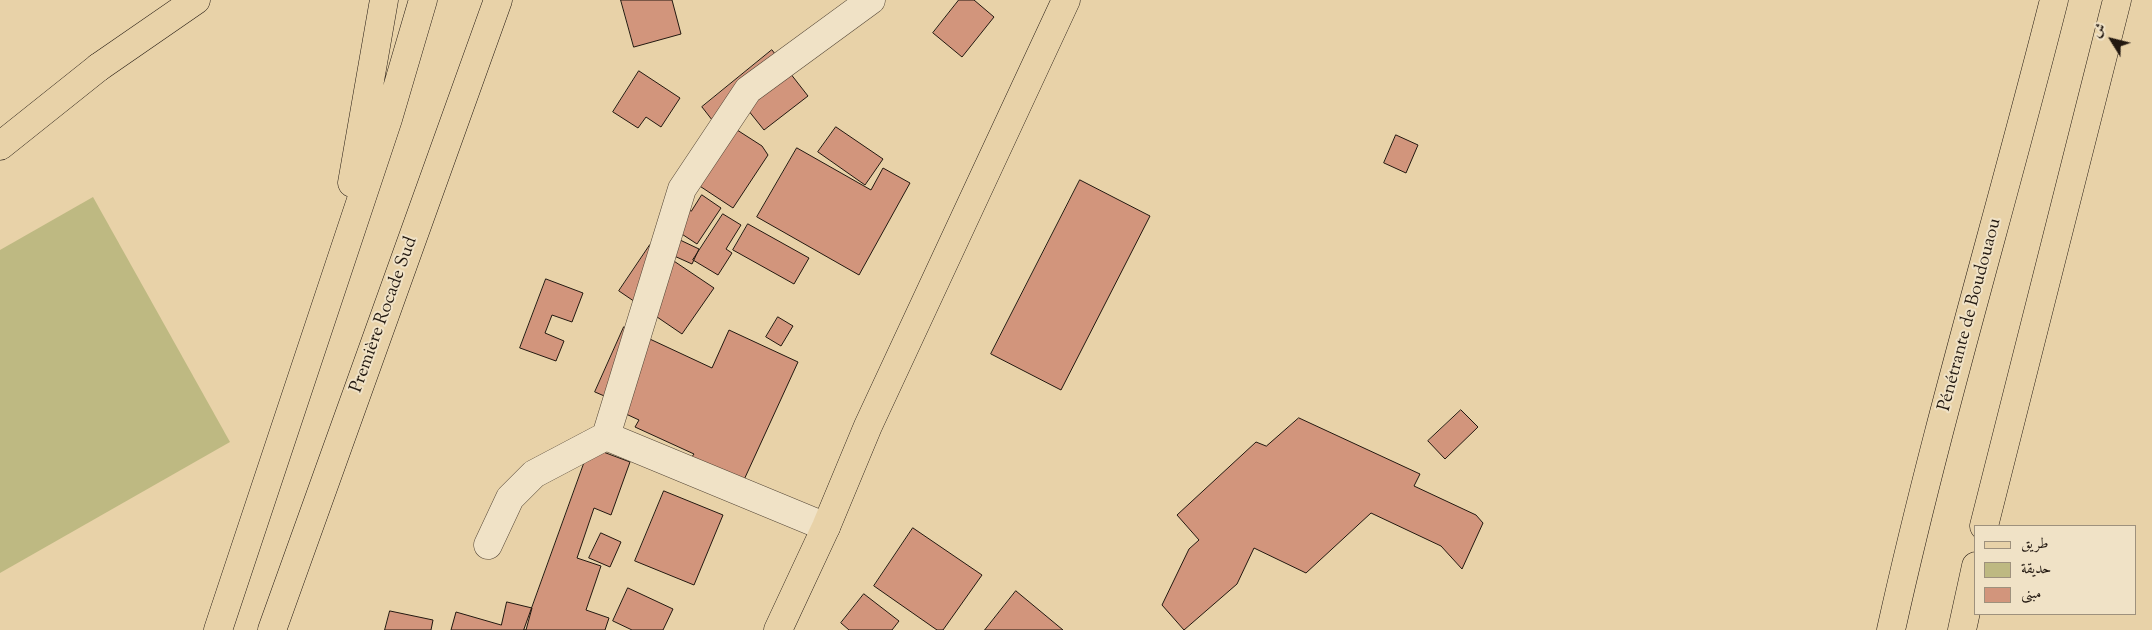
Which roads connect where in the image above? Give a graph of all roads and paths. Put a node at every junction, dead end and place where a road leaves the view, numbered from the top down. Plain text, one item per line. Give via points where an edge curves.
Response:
1 (164, 0) edge
2 (196, 0) edge
3 (384, 0) edge
4 (422, 0) edge
5 (498, 0) edge
6 (871, 0) edge
7 (1066, 0) edge
8 (2054, 0) edge
9 (2117, 0) edge
10 (99, 67) junction
11 (0, 146) edge
12 (337, 270) junction
13 (606, 436) junction
14 (1984, 525) edge
15 (826, 527) junction
16 (488, 545) dead end
17 (1974, 575) edge
18 (218, 630) edge
19 (272, 630) edge
20 (778, 630) edge
21 (1891, 630) edge
22 (1962, 630) edge

1 - 10 main road
2 - 10 main road
3 - 12 main road
4 - 12 main road via 388,119
5 - 19 main road, Première Rocade Sud
6 - 13 street via 748,90 682,189
7 - 15 main road via 872,417
8 - 21 main road, Pénétrante de Boudouaou via 1916,515
9 - 14 main road
10 - 11 main road
12 - 18 main road
13 - 15 street
13 - 16 street via 534,474 510,498
15 - 20 main road
17 - 22 main road

